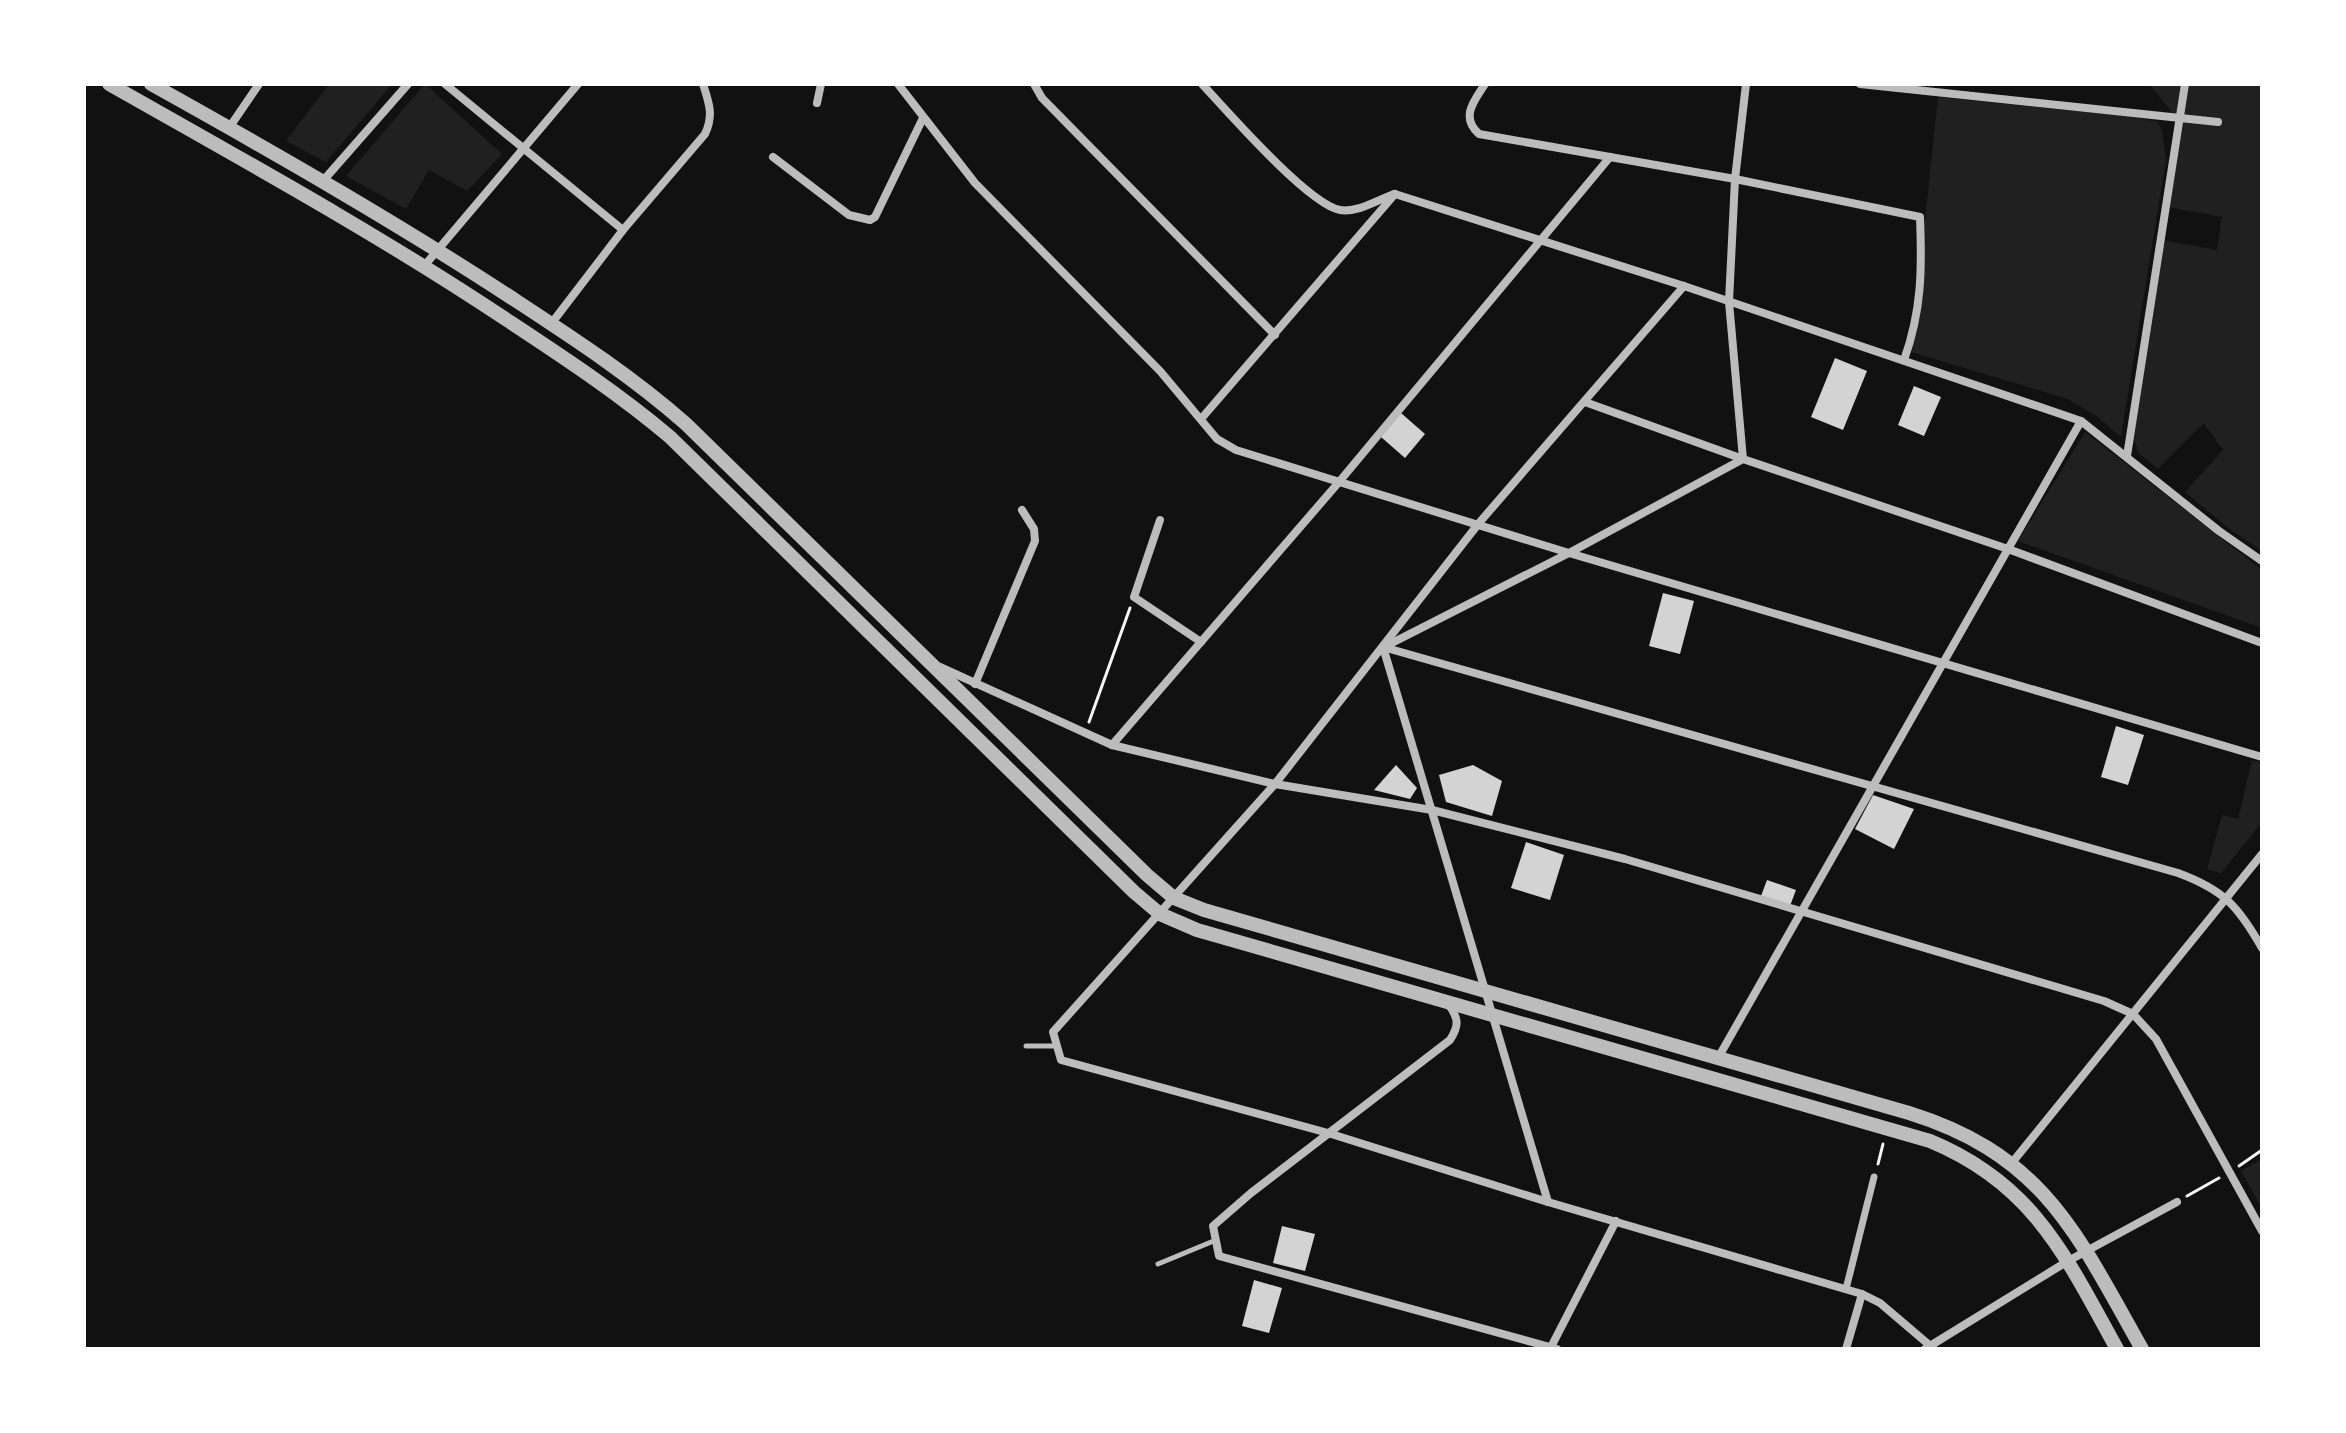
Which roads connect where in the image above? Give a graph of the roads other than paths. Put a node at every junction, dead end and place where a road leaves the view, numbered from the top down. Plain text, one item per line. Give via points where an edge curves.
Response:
1 (109, 84) edge
2 (151, 84) edge
3 (259, 84) edge
4 (408, 84) edge
5 (445, 84) edge
6 (578, 84) edge
7 (703, 84) edge
8 (821, 84) edge
9 (898, 84) edge
10 (1034, 84) edge
11 (1202, 84) edge
12 (1485, 84) edge
13 (1746, 84) edge
14 (1860, 84) edge
15 (2185, 84) edge
16 (817, 103) dead end
17 (2178, 116) junction
18 (923, 118) junction
19 (2218, 122) dead end
20 (229, 128) junction
21 (524, 150) junction
22 (773, 157) dead end
23 (1610, 157) junction
24 (1735, 179) junction
25 (322, 182) junction
26 (1395, 194) junction
27 (623, 230) junction
28 (1541, 242) junction
29 (439, 250) junction
30 (425, 265) junction
31 (1684, 286) junction
32 (1729, 302) junction
33 (551, 324) junction
34 (1275, 335) junction
35 (1904, 360) junction
36 (1585, 402) junction
37 (1201, 419) junction
38 (2081, 421) junction
39 (2127, 456) junction
40 (1743, 459) junction
41 (1339, 482) junction
42 (1022, 510) dead end
43 (1160, 520) dead end
44 (1479, 523) junction
45 (2008, 549) junction
46 (1569, 553) junction
47 (2262, 561) edge
48 (1201, 642) junction
49 (2262, 643) edge
50 (1383, 647) junction
51 (930, 662) junction
52 (1943, 663) junction
53 (975, 684) junction
54 (1112, 745) junction
55 (2262, 757) edge
56 (1275, 784) junction
57 (1873, 786) junction
58 (1432, 810) junction
59 (2262, 854) edge
60 (2227, 897) junction
61 (1174, 898) junction
62 (1800, 913) junction
63 (1160, 914) junction
64 (2262, 948) edge
65 (1486, 990) junction
66 (1448, 1002) junction
67 (1493, 1014) junction
68 (2133, 1014) junction
69 (1026, 1046) dead end
70 (1057, 1046) junction
71 (1718, 1058) junction
72 (1328, 1133) junction
73 (2011, 1164) junction
74 (1874, 1177) road end
75 (1548, 1202) junction
76 (2177, 1202) dead end
77 (1616, 1221) junction
78 (2262, 1231) edge
79 (1216, 1240) junction
80 (2087, 1252) junction
81 (2068, 1261) junction
82 (1158, 1264) dead end
83 (1846, 1289) junction
84 (1862, 1294) junction
85 (1553, 1348) edge
86 (1930, 1348) edge
87 (1846, 1349) edge
88 (2117, 1349) edge
89 (2142, 1349) edge

1 - 30 street
2 - 20 street
3 - 20 street
4 - 25 street
5 - 21 street
6 - 21 street
7 - 27 street via 711,112 705,134
8 - 16 street
9 - 18 street
10 - 34 street
11 - 26 street via 1259,147 1325,204 1351,210
12 - 23 street via 1470,108 1469,122 1480,134
13 - 24 street
14 - 17 street
15 - 17 street
17 - 19 street
17 - 39 street
18 - 22 street via 870,220 849,215
18 - 37 street via 975,183
20 - 25 street
21 - 27 street
21 - 29 street
23 - 24 street
23 - 28 street
24 - 32 street
24 - 35 street via 1920,217 1921,289
25 - 29 street
26 - 28 street
26 - 34 street
27 - 33 street
28 - 31 street
28 - 41 street
29 - 30 street
29 - 33 street
30 - 63 street via 605,385 670,437
31 - 32 street
31 - 36 street
32 - 35 street
32 - 40 street
33 - 51 street via 686,424
34 - 37 street
35 - 38 street
36 - 40 street
36 - 44 street
37 - 41 street via 1217,439 1236,450
38 - 39 street
38 - 45 street
39 - 47 street
40 - 45 street
40 - 46 street
41 - 44 street
41 - 48 street
42 - 53 street via 1035,541
43 - 48 street via 1134,597
44 - 46 street
44 - 50 street
45 - 49 street
45 - 52 street
46 - 50 street
46 - 52 street
48 - 54 street
50 - 56 street
50 - 57 street
50 - 58 street
51 - 53 street
51 - 61 street
52 - 55 street
52 - 57 street
53 - 54 street
54 - 56 street
56 - 58 street
56 - 61 street
57 - 60 street via 2178,873
57 - 62 street
58 - 62 street via 1625,859
58 - 65 street
59 - 60 street
60 - 64 street
60 - 68 street
61 - 63 street
61 - 65 street
62 - 68 street via 2072,990
62 - 71 street
63 - 66 street via 1197,930
63 - 70 street via 1053,1032
65 - 67 street
65 - 71 street
66 - 67 street
66 - 72 street via 1458,1027 1450,1040
67 - 75 street
67 - 81 street via 1955,1152 2026,1204
68 - 73 street
68 - 78 street via 2156,1039
69 - 70 lane
70 - 72 street via 1061,1060
71 - 73 street via 1935,1121 1986,1145
72 - 75 street
72 - 79 street via 1213,1226
73 - 80 street via 2041,1189
74 - 83 street
75 - 77 street
76 - 80 street
77 - 83 street
77 - 85 street
79 - 82 lane
79 - 85 street via 1219,1256
80 - 81 street
80 - 89 street
81 - 86 street
81 - 88 street
83 - 84 street
84 - 86 street via 1880,1303
84 - 87 street

